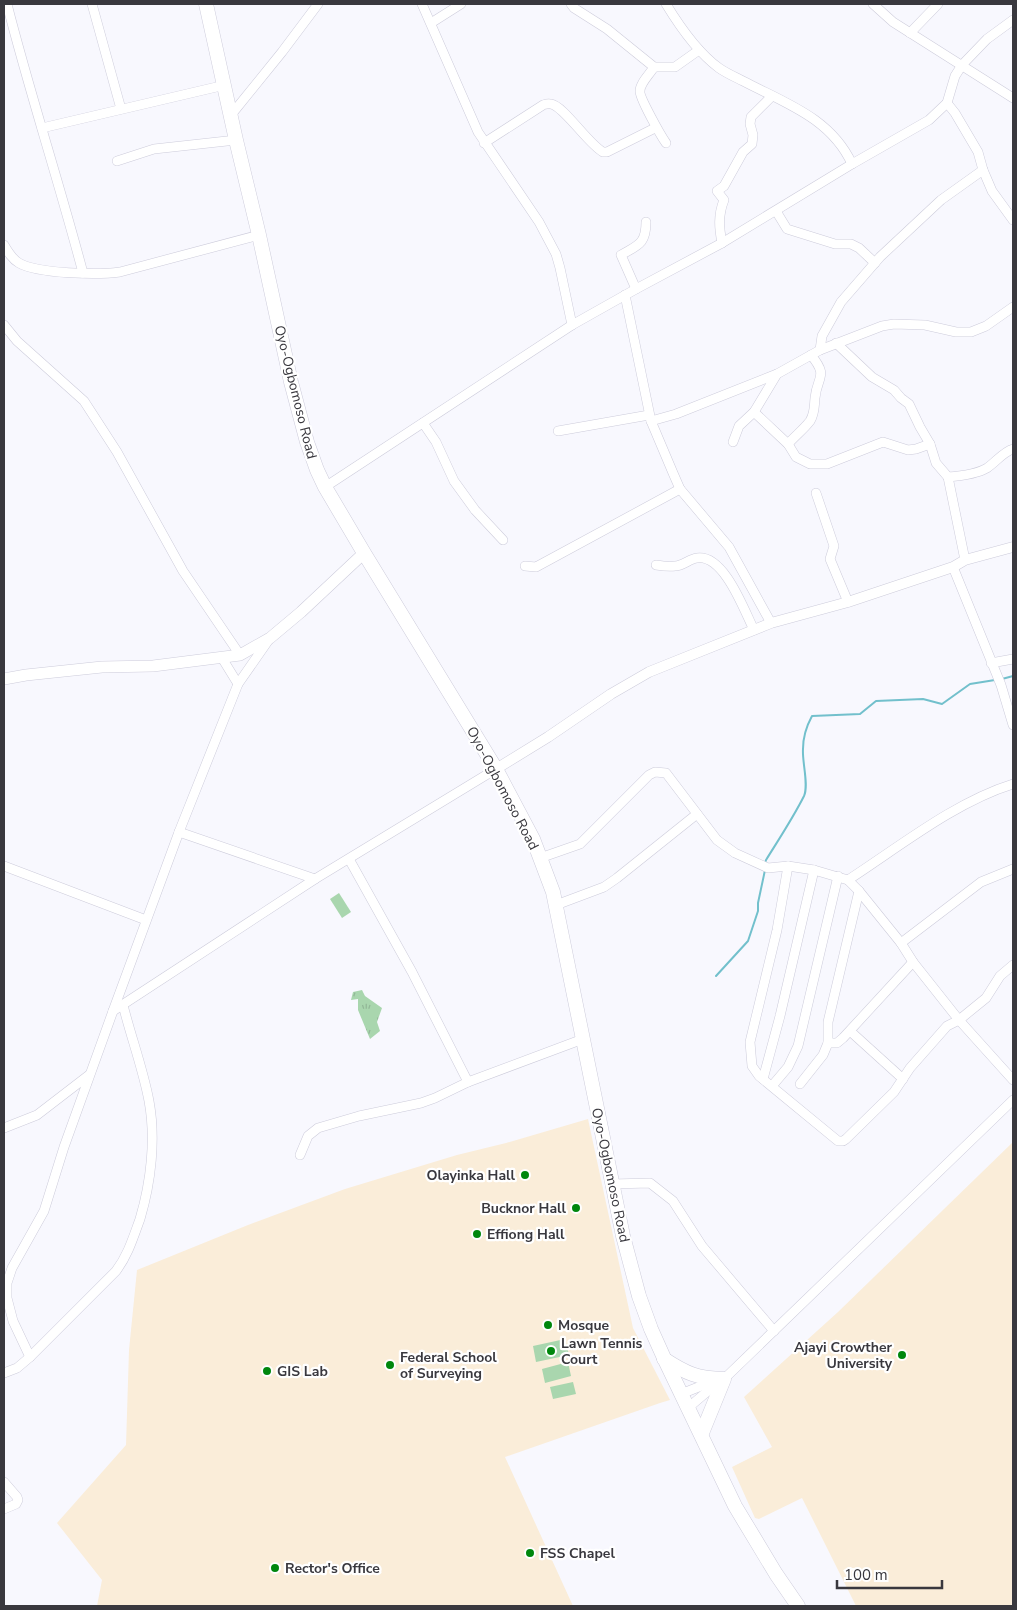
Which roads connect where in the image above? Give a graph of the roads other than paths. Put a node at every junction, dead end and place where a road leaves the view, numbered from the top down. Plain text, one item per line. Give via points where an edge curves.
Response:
1 (7, 4) edge
2 (92, 4) edge
3 (206, 4) edge
4 (318, 4) edge
5 (422, 4) edge
6 (461, 4) edge
7 (571, 4) edge
8 (666, 4) edge
9 (873, 4) edge
10 (938, 4) edge
11 (1013, 20) edge
12 (431, 23) junction
13 (910, 33) junction
14 (699, 50) junction
15 (962, 65) junction
16 (654, 67) junction
17 (225, 86) junction
18 (772, 96) junction
19 (1013, 98) edge
20 (947, 103) junction
21 (121, 109) junction
22 (231, 115) junction
23 (42, 128) junction
24 (655, 128) junction
25 (236, 140) junction
26 (484, 143) junction
27 (666, 143) dead end
28 (118, 161) dead end
29 (852, 164) junction
30 (982, 170) junction
31 (776, 211) junction
32 (1013, 220) edge
33 (646, 222) dead end
34 (259, 235) junction
35 (722, 244) junction
36 (4, 245) edge
37 (875, 263) junction
38 (83, 272) junction
39 (636, 289) junction
40 (625, 295) junction
41 (1013, 307) edge
42 (4, 325) edge
43 (572, 325) junction
44 (836, 343) junction
45 (816, 353) junction
46 (777, 374) junction
47 (754, 412) junction
48 (650, 418) junction
49 (423, 424) junction
50 (558, 431) dead end
51 (733, 442) dead end
52 (788, 444) junction
53 (930, 444) junction
54 (1011, 450) edge
55 (1013, 459) edge
56 (948, 477) junction
57 (325, 487) junction
58 (680, 489) junction
59 (816, 493) dead end
60 (503, 540) dead end
61 (1013, 547) edge
62 (364, 553) junction
63 (965, 560) junction
64 (656, 565) dead end
65 (525, 566) dead end
66 (953, 567) junction
67 (848, 602) junction
68 (771, 623) junction
69 (754, 630) junction
70 (270, 638) junction
71 (240, 655) junction
72 (222, 658) junction
73 (1013, 659) edge
74 (992, 663) junction
75 (4, 679) edge
76 (238, 684) junction
77 (1013, 725) edge
78 (496, 769) junction
79 (1013, 784) edge
80 (697, 814) junction
81 (179, 832) junction
82 (540, 858) junction
83 (349, 859) junction
84 (4, 866) edge
85 (788, 866) junction
86 (814, 870) junction
87 (1013, 870) edge
88 (838, 876) junction
89 (315, 879) junction
90 (848, 880) junction
91 (860, 891) junction
92 (556, 905) junction
93 (146, 920) junction
94 (901, 943) junction
95 (912, 962) junction
96 (1013, 965) edge
97 (123, 1005) junction
98 (113, 1011) junction
99 (959, 1020) junction
100 (850, 1031) junction
101 (583, 1039) junction
102 (828, 1043) junction
103 (89, 1075) junction
104 (903, 1078) junction
105 (763, 1079) junction
106 (1013, 1080) edge
107 (468, 1082) junction
108 (800, 1084) dead end
109 (772, 1086) junction
110 (1013, 1100) edge
111 (4, 1128) edge
112 (300, 1155) dead end
113 (612, 1184) junction
114 (774, 1330) junction
115 (30, 1358) junction
116 (664, 1358) junction
117 (4, 1373) edge
118 (719, 1382) junction
119 (681, 1394) junction
120 (689, 1407) junction
121 (702, 1433) junction
122 (4, 1482) edge
123 (4, 1509) edge
124 (798, 1606) edge

1 - 23 street
2 - 21 street
3 - 17 highway, Oyo-Ogbomoso Road
4 - 22 street
5 - 12 street
6 - 12 street
7 - 16 street
8 - 14 street
9 - 13 street
10 - 13 street
11 - 15 street via 987,39
12 - 26 street
13 - 15 street
14 - 16 street via 675,67
14 - 18 street via 720,68
15 - 19 street
15 - 20 street
16 - 24 street via 640,91
17 - 21 street
17 - 22 highway, Oyo-Ogbomoso Road
18 - 29 street via 827,128 845,148
18 - 35 street via 751,117 752,144 743,152 724,186 717,191 724,200 719,228
20 - 29 street via 929,120
20 - 30 street via 978,152
21 - 23 street
22 - 25 highway, Oyo-Ogbomoso Road
23 - 38 street
24 - 26 street via 603,152 551,104 543,105
24 - 27 street
25 - 28 street via 154,149
25 - 34 highway, Oyo-Ogbomoso Road
26 - 43 street via 556,254
29 - 31 street
30 - 32 street via 992,191
30 - 37 street via 941,200
31 - 35 street
31 - 37 street via 787,229 834,244 851,244
33 - 39 street via 646,234 640,244 621,255
34 - 38 street via 120,272
34 - 57 highway, Oyo-Ogbomoso Road via 291,382 307,442
35 - 39 street
36 - 38 street via 13,258 25,266
37 - 45 street via 841,302
39 - 40 street
40 - 43 street
40 - 48 street
41 - 44 street via 986,326 971,332 894,324
42 - 71 street via 17,341 84,401 117,452 183,571
43 - 49 street
44 - 45 street
44 - 53 street via 872,377 909,404
45 - 46 street
45 - 52 street via 821,379 814,399 815,408 809,422
46 - 47 street
46 - 48 street via 671,416
47 - 51 street via 738,426
47 - 52 street
48 - 50 street
48 - 58 street
49 - 57 street
49 - 60 street via 436,442 454,481
52 - 53 street via 796,457 821,465 883,442 908,450
53 - 56 street via 936,463
54 - 55 street
54 - 56 street via 985,469
56 - 63 street
57 - 62 highway, Oyo-Ogbomoso Road
58 - 65 street via 536,567
58 - 68 street via 729,547
59 - 67 street via 834,546 830,559
61 - 63 street
62 - 70 main road
62 - 78 highway, Oyo-Ogbomoso Road
63 - 66 street
64 - 69 street via 676,566 696,558 714,562 737,593
66 - 67 street
66 - 74 street
67 - 68 street
68 - 69 street
69 - 78 street via 650,672
70 - 71 main road
70 - 76 street
71 - 72 main road
72 - 75 main road via 153,666 102,667
72 - 76 street
73 - 74 street
74 - 77 street
76 - 81 street
78 - 82 highway, Oyo-Ogbomoso Road
78 - 83 street
79 - 90 street via 977,798
80 - 82 street via 666,774 655,772 580,844
80 - 85 street via 717,840 735,853 764,866
80 - 92 street via 604,887
81 - 89 street
81 - 93 street
82 - 92 highway, Oyo-Ogbomoso Road
83 - 89 street
83 - 107 street
84 - 93 street
85 - 86 street
85 - 105 street via 777,930 750,1042 752,1066
86 - 88 street
86 - 105 street
87 - 94 street via 981,882
88 - 90 street
88 - 109 street via 798,1046 788,1067
89 - 97 street
90 - 91 street
91 - 94 street
91 - 102 street via 828,1022
92 - 101 highway, Oyo-Ogbomoso Road
93 - 98 street
94 - 95 street
95 - 99 street
95 - 100 street
96 - 99 street via 1000,976 986,998
97 - 98 street
97 - 115 street via 151,1117 149,1180 143,1208 124,1260
98 - 103 street
99 - 104 street via 947,1026
99 - 106 street
100 - 102 street via 837,1043
100 - 104 street
101 - 107 street
101 - 113 highway, Oyo-Ogbomoso Road
102 - 108 street via 824,1055
103 - 111 street via 37,1115
103 - 115 street via 44,1212 12,1268 8,1282 7,1298 13,1321
104 - 109 street via 894,1092 846,1139 840,1141
105 - 109 street
107 - 112 street via 421,1103 318,1128 308,1136
110 - 114 street
113 - 114 street via 650,1183 672,1201 702,1246
113 - 116 highway, Oyo-Ogbomoso Road via 639,1296
114 - 118 street
115 - 117 street
116 - 118 highway via 684,1372
116 - 119 highway, Oyo-Ogbomoso Road
118 - 119 street
118 - 120 street
118 - 121 highway
119 - 120 highway, Oyo-Ogbomoso Road
120 - 121 highway, Oyo-Ogbomoso Road
121 - 124 highway, Oyo-Ogbomoso Road via 735,1506
122 - 123 street via 18,1498 16,1504

